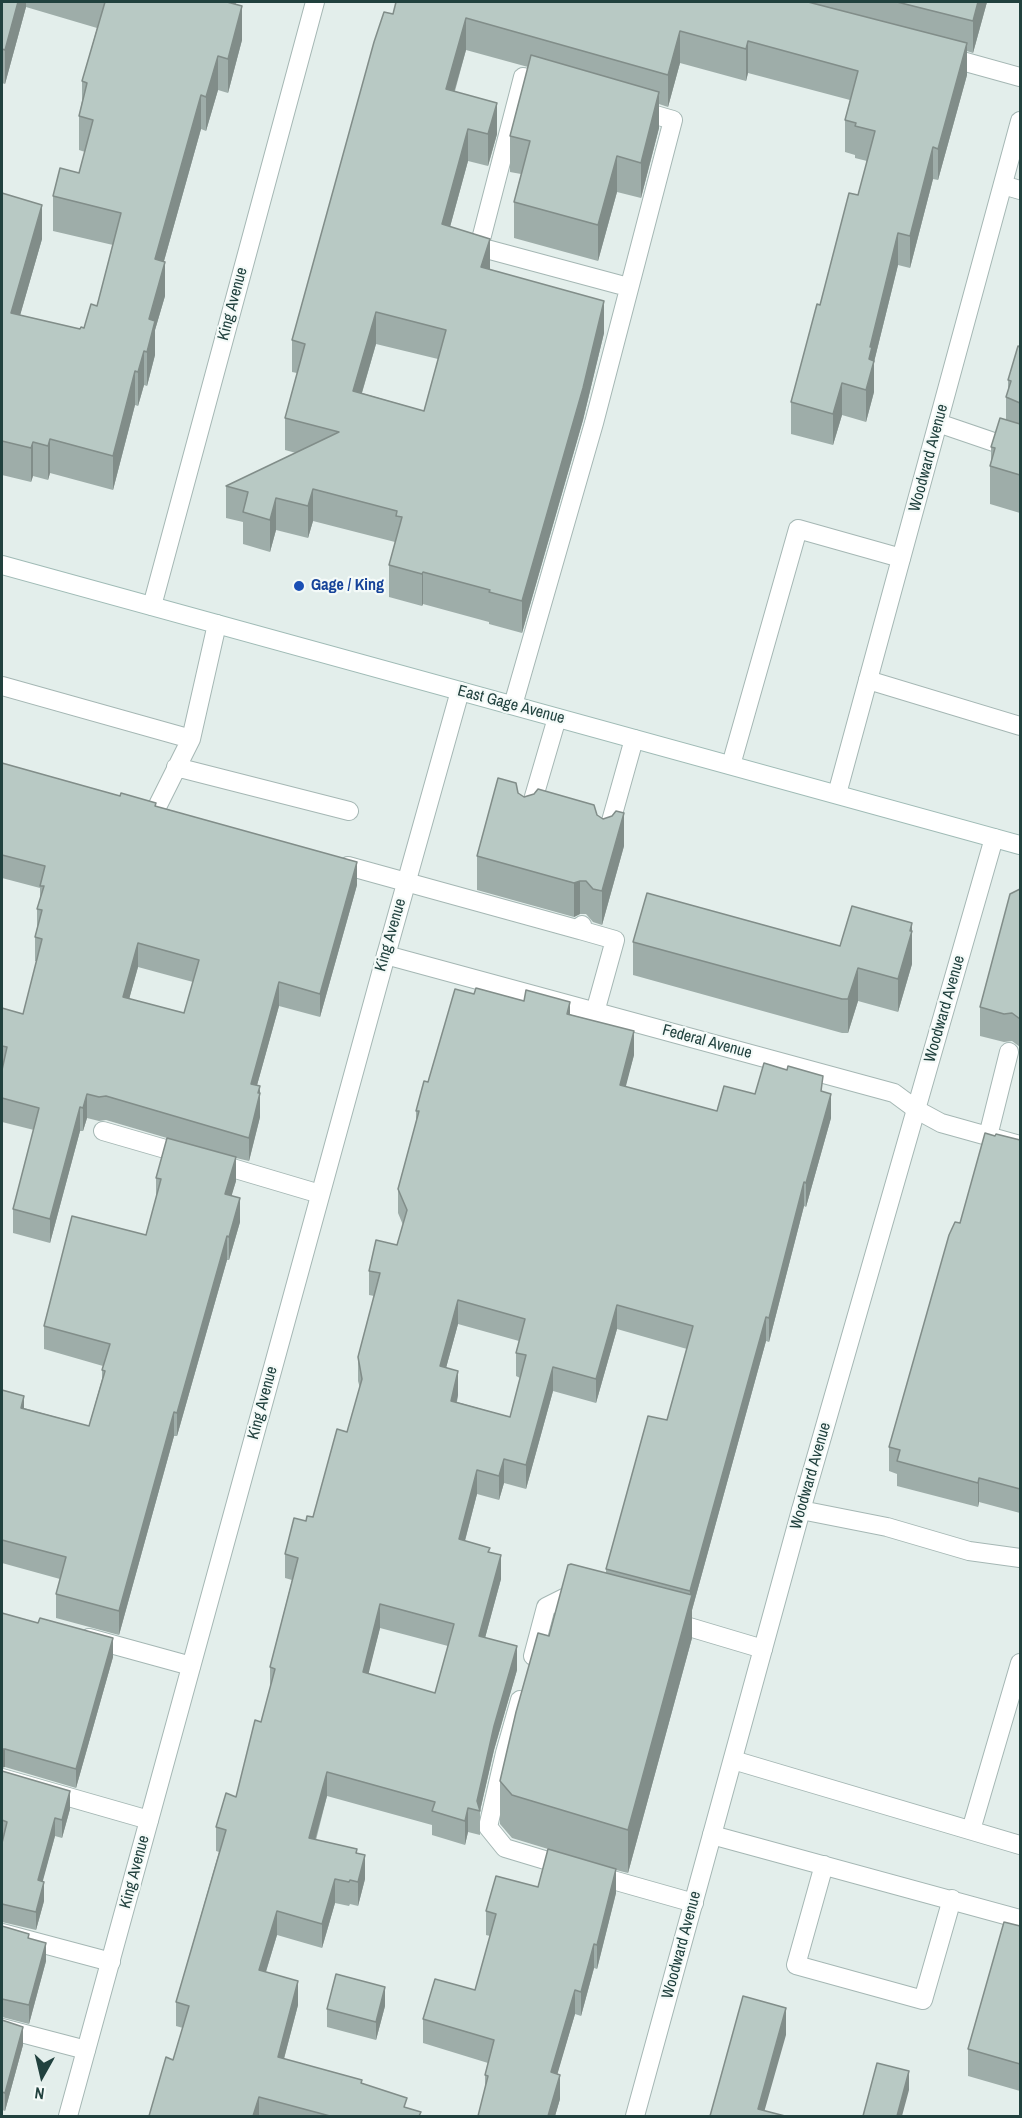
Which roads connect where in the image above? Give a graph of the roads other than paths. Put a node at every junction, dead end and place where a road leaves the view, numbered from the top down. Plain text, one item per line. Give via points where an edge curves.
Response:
1 (315, 2) edge
2 (927, 52) edge
3 (1020, 77) edge
4 (569, 90) edge
5 (627, 107) edge
6 (1020, 121) edge
7 (1003, 185) junction
8 (1020, 190) edge
9 (628, 287) junction
10 (938, 423) junction
11 (1020, 451) edge
12 (901, 558) junction
13 (2, 565) edge
14 (152, 606) junction
15 (216, 624) junction
16 (868, 681) junction
17 (2, 686) edge
18 (460, 691) junction
19 (513, 705) junction
20 (557, 718) junction
21 (1020, 726) edge
22 (191, 739) junction
23 (634, 739) junction
24 (730, 765) junction
25 (176, 767) junction
26 (837, 794) junction
27 (122, 804) edge
28 (349, 811) dead end
29 (527, 819) edge
30 (994, 838) junction
31 (605, 841) edge
32 (1020, 845) edge
33 (348, 866) edge
34 (406, 882) junction
35 (386, 955) junction
36 (595, 1012) junction
37 (1010, 1052) dead end
38 (916, 1110) junction
39 (103, 1131) dead end
40 (988, 1136) junction
41 (1020, 1145) edge
42 (320, 1194) junction
43 (801, 1510) junction
44 (1020, 1558) edge
45 (602, 1603) edge
46 (657, 1618) edge
47 (69, 1633) edge
48 (763, 1649) junction
49 (1020, 1663) edge
50 (191, 1666) junction
51 (733, 1760) junction
52 (2, 1778) edge
53 (149, 1820) junction
54 (971, 1830) junction
55 (712, 1835) junction
56 (1020, 1845) edge
57 (824, 1865) junction
58 (951, 1899) junction
59 (694, 1903) junction
60 (1020, 1919) edge
61 (2, 1933) edge
62 (111, 1962) junction
63 (2, 2028) edge
64 (86, 2050) junction
65 (68, 2116) edge
66 (635, 2116) edge

1 - 14 street, King Avenue
2 - 3 street
4 - 9 street via 523,77 478,247
5 - 9 street via 673,120
6 - 7 street, Woodward Avenue
7 - 8 street
7 - 10 street, Woodward Avenue
9 - 19 street via 594,423
10 - 11 street
10 - 12 street, Woodward Avenue
12 - 16 street, Woodward Avenue
12 - 24 street via 798,529
13 - 14 street, East Gage Avenue
14 - 15 street, East Gage Avenue
15 - 18 street, East Gage Avenue
15 - 22 street
16 - 21 street
16 - 26 street, Woodward Avenue
17 - 22 street
18 - 19 street, East Gage Avenue
18 - 34 street, King Avenue
19 - 20 street, East Gage Avenue
20 - 23 street, East Gage Avenue
20 - 29 street
22 - 25 street
23 - 24 street, East Gage Avenue
23 - 31 street
24 - 26 street, East Gage Avenue
25 - 27 street via 154,813
25 - 28 street
26 - 30 street, East Gage Avenue
30 - 32 street, East Gage Avenue
30 - 38 street, Woodward Avenue
33 - 34 street
34 - 35 street, King Avenue
34 - 36 street via 581,927 615,940
35 - 36 street, Federal Avenue
35 - 42 street, King Avenue
36 - 38 street, Federal Avenue via 894,1093
37 - 40 street
38 - 40 street, Federal Avenue via 941,1123
38 - 43 street, Woodward Avenue
39 - 42 street
40 - 41 street, Federal Avenue
42 - 50 street, King Avenue
43 - 44 street via 887,1527 969,1551
43 - 48 street, Woodward Avenue
45 - 59 street via 570,1594 546,1607 488,1827 505,1848
46 - 48 street
47 - 50 street
48 - 51 street, Woodward Avenue
49 - 54 street
50 - 53 street, King Avenue
51 - 54 street
51 - 55 street, Woodward Avenue
52 - 53 street
53 - 62 street, King Avenue
54 - 56 street
55 - 57 street
55 - 59 street, Woodward Avenue
57 - 58 street
57 - 58 street via 796,1965 923,2000
58 - 60 street
59 - 66 street, Woodward Avenue
61 - 62 street
62 - 64 street, King Avenue
63 - 64 street
64 - 65 street, King Avenue

